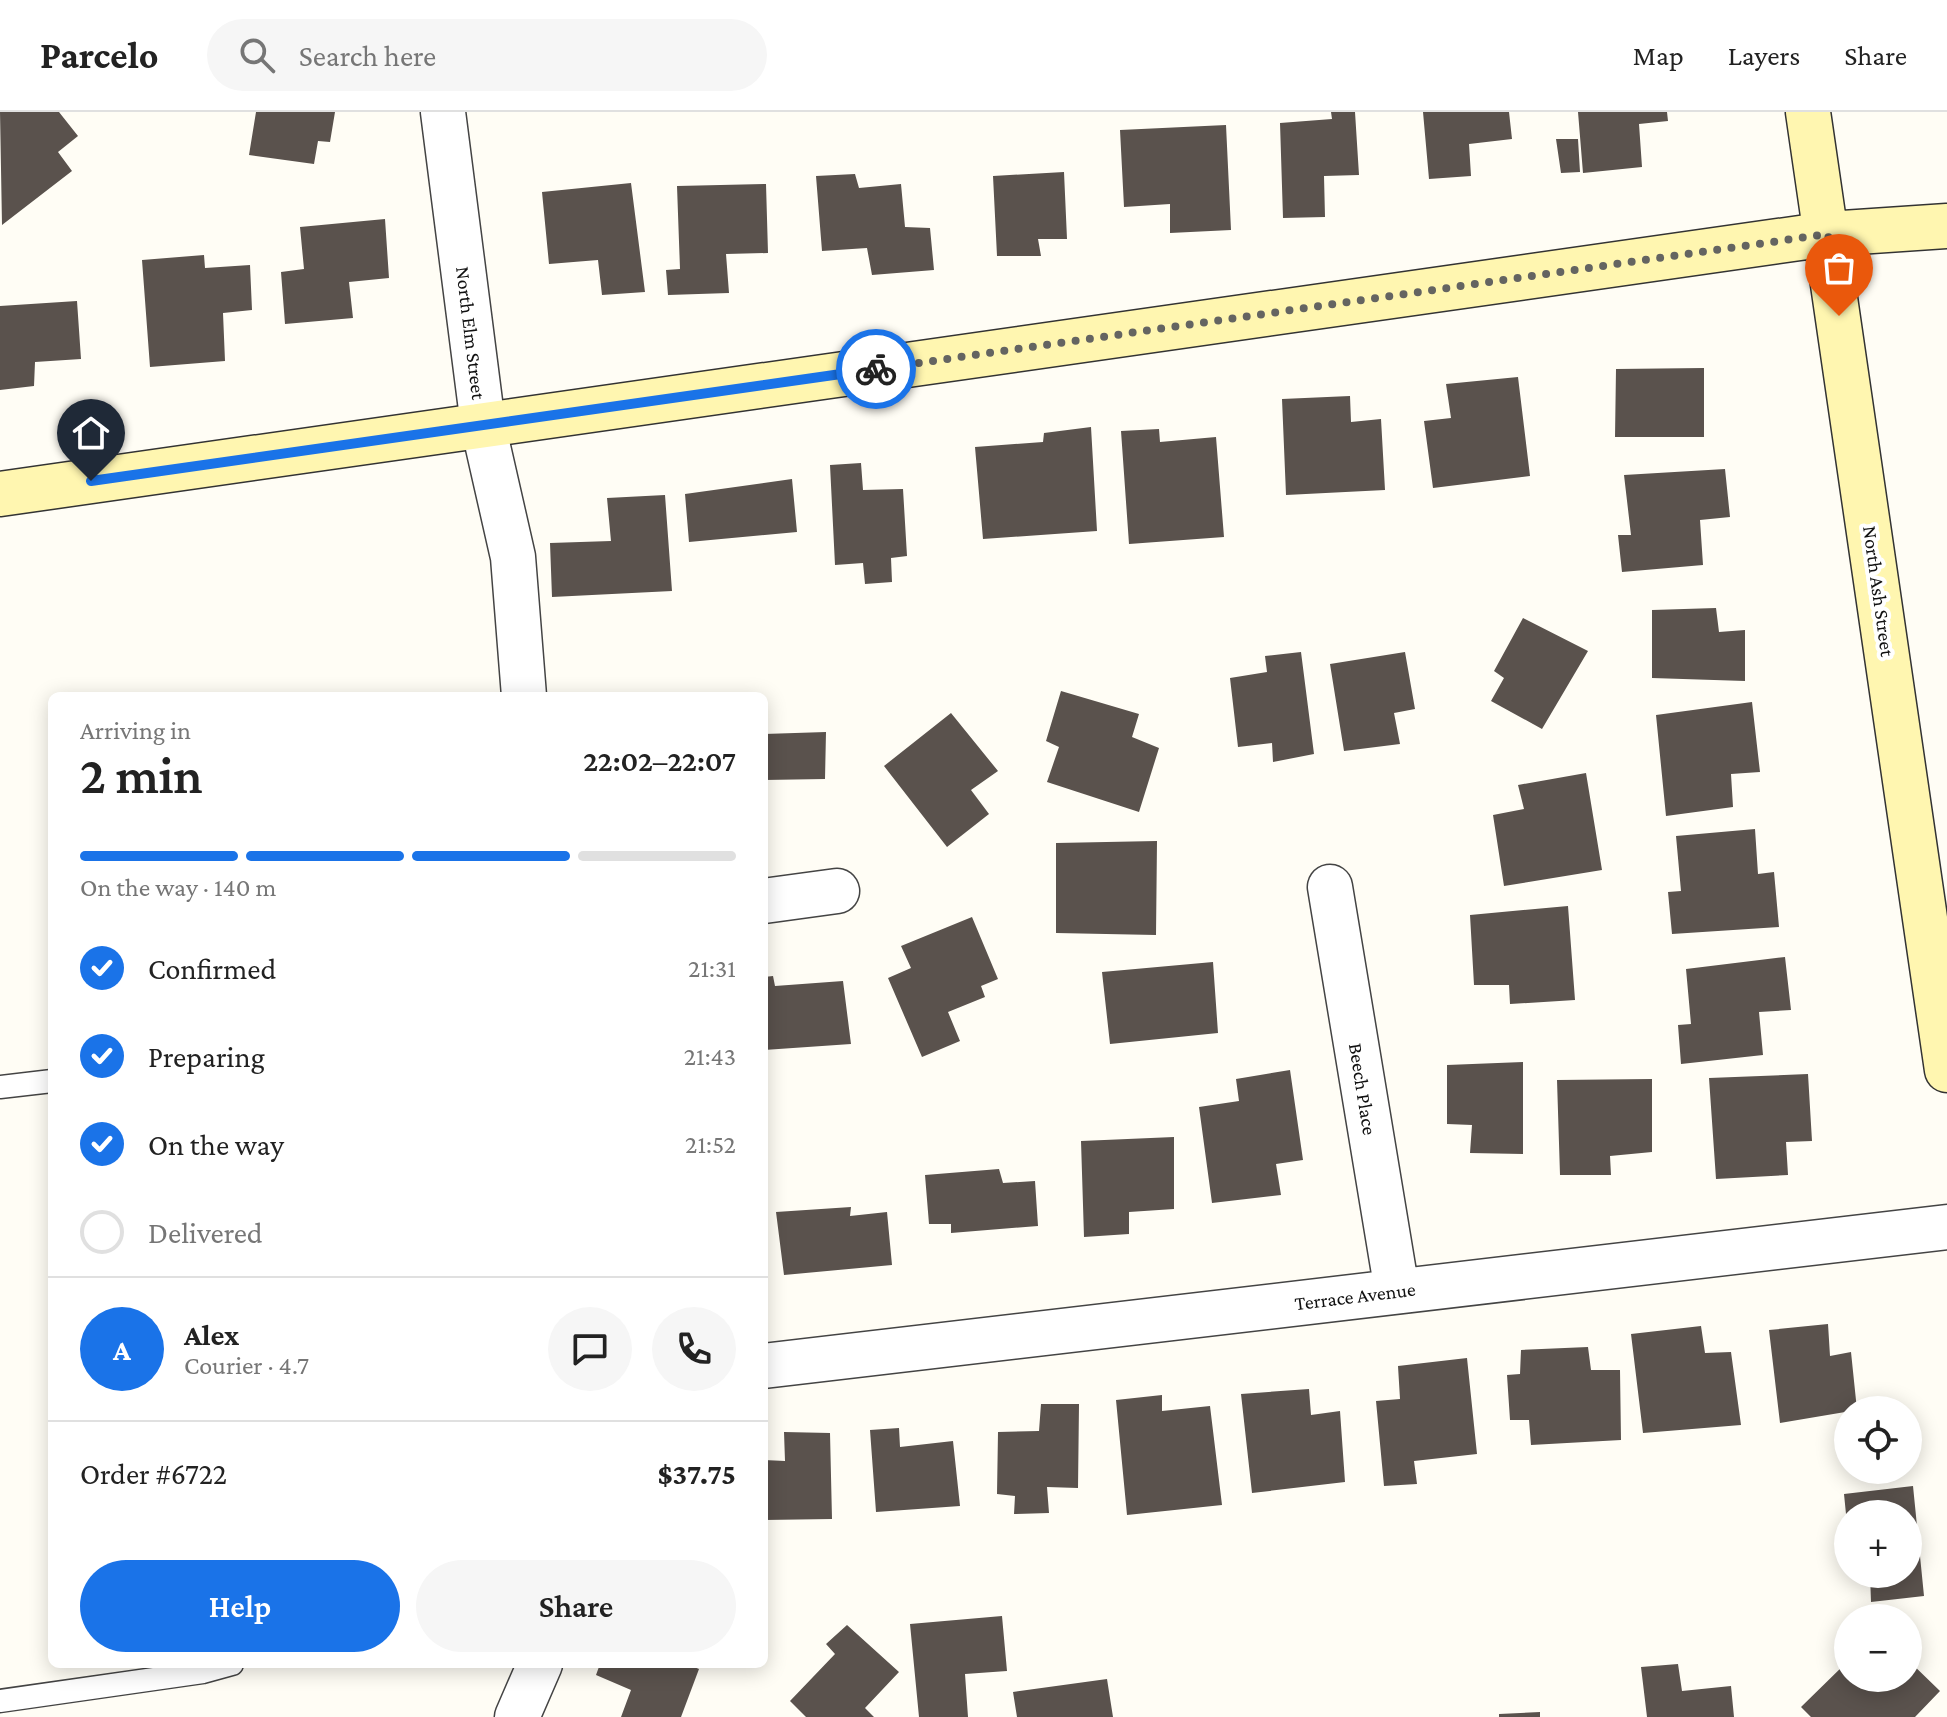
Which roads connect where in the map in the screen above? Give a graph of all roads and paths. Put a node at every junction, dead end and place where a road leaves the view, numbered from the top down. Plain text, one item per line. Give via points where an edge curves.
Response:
1 (443, 112) edge
2 (1808, 112) edge
3 (1947, 226) edge
4 (1828, 234) junction
5 (483, 425) junction
6 (0, 494) edge
7 (524, 692) edge
8 (1330, 887) dead end
9 (837, 891) dead end
10 (768, 900) edge
11 (1947, 1070) edge
12 (48, 1081) edge
13 (0, 1087) edge
14 (1947, 1227) edge
15 (1397, 1291) junction
16 (768, 1366) edge
17 (218, 1668) edge
18 (538, 1668) edge
19 (0, 1701) edge
20 (517, 1717) edge

1 - 5 street, North Elm Street
2 - 4 street, North Ash Street
3 - 4 street
4 - 5 street
4 - 11 street, North Ash Street
5 - 6 street
5 - 7 street, North Elm Street via 513,557
8 - 15 street, Beech Place
9 - 10 street
12 - 13 lane
14 - 15 street, Terrace Avenue
15 - 16 street, Terrace Avenue
17 - 19 lane
18 - 20 street

